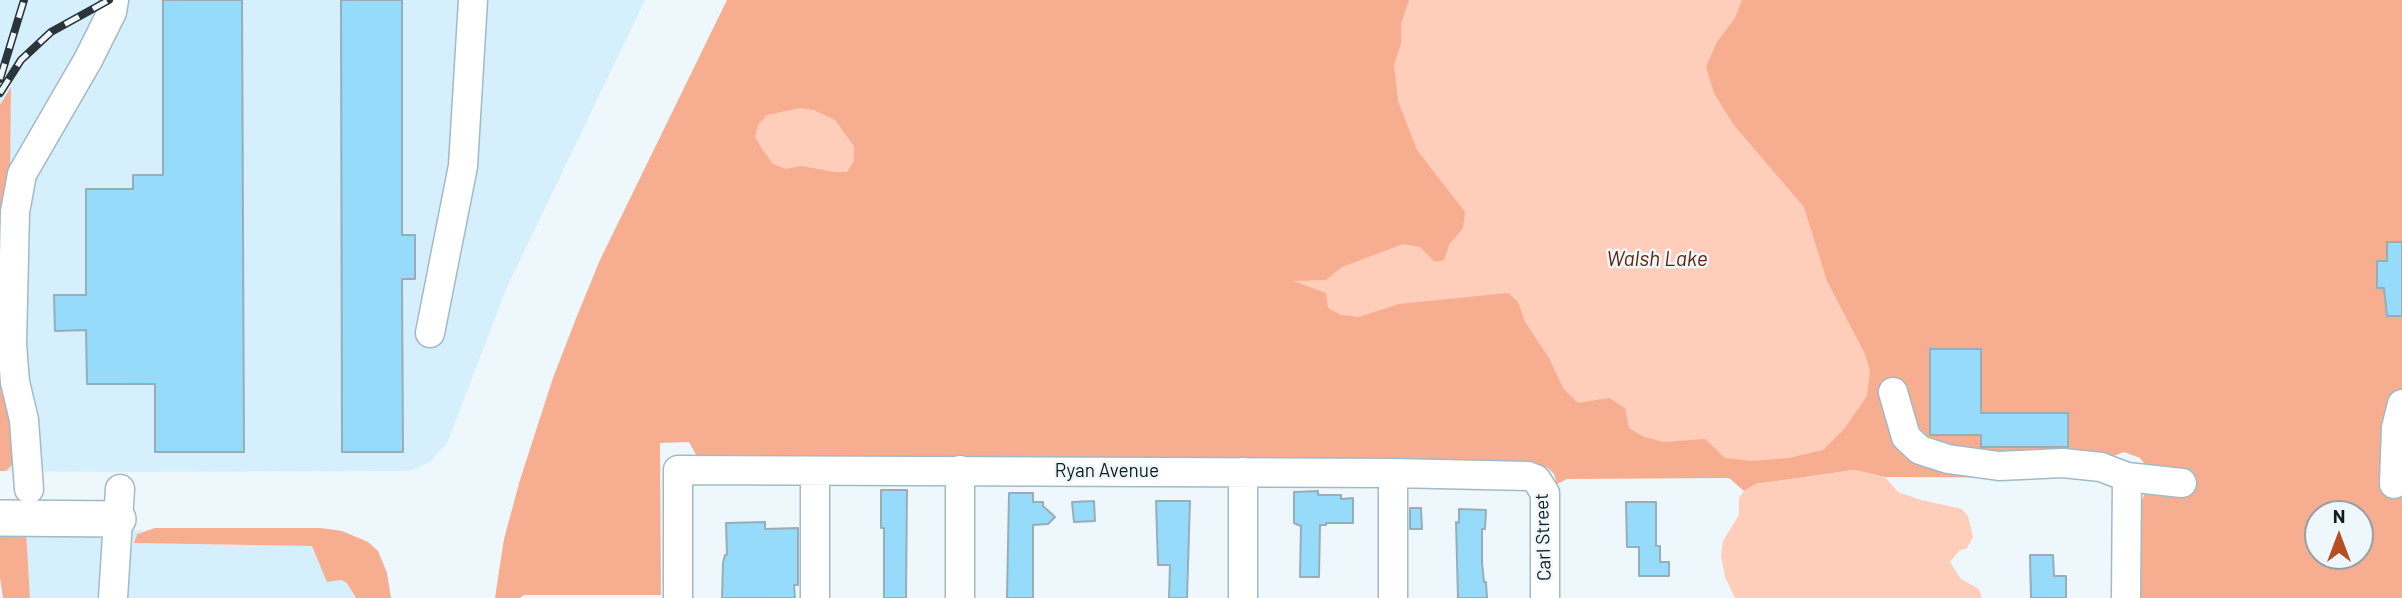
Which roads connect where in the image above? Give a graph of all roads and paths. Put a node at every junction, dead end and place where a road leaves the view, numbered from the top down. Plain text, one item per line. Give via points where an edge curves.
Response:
1 (114, 0) edge
2 (473, 0) edge
3 (430, 333) dead end
4 (1893, 392) dead end
5 (2402, 404) edge
6 (960, 470) junction
7 (815, 471) junction
8 (1243, 472) junction
9 (1393, 473) junction
10 (2127, 477) junction
11 (1536, 479) joint
12 (2182, 483) dead end
13 (2394, 484) dead end
14 (29, 489) dead end
15 (113, 509) joint
16 (0, 519) edge
17 (113, 598) edge
18 (678, 598) edge
19 (815, 598) edge
20 (960, 598) edge
21 (1243, 598) edge
22 (1393, 598) edge
23 (1545, 598) edge
24 (2126, 598) edge

1 - 14 street via 88,60 22,174 15,212 12,344
2 - 3 street via 463,166
4 - 10 street via 1906,437 1920,450 1999,466 2063,463 2101,467
5 - 13 street via 2396,428
6 - 7 street, Ryan Avenue
6 - 8 street, Ryan Avenue
6 - 20 street
7 - 18 street, Ryan Avenue via 678,470
7 - 19 street
8 - 9 street, Ryan Avenue
8 - 21 street
9 - 11 street, Ryan Avenue
9 - 22 street
10 - 12 street
10 - 24 street
11 - 23 street, Carl Street via 1545,493
15 - 16 main road
15 - 17 street

